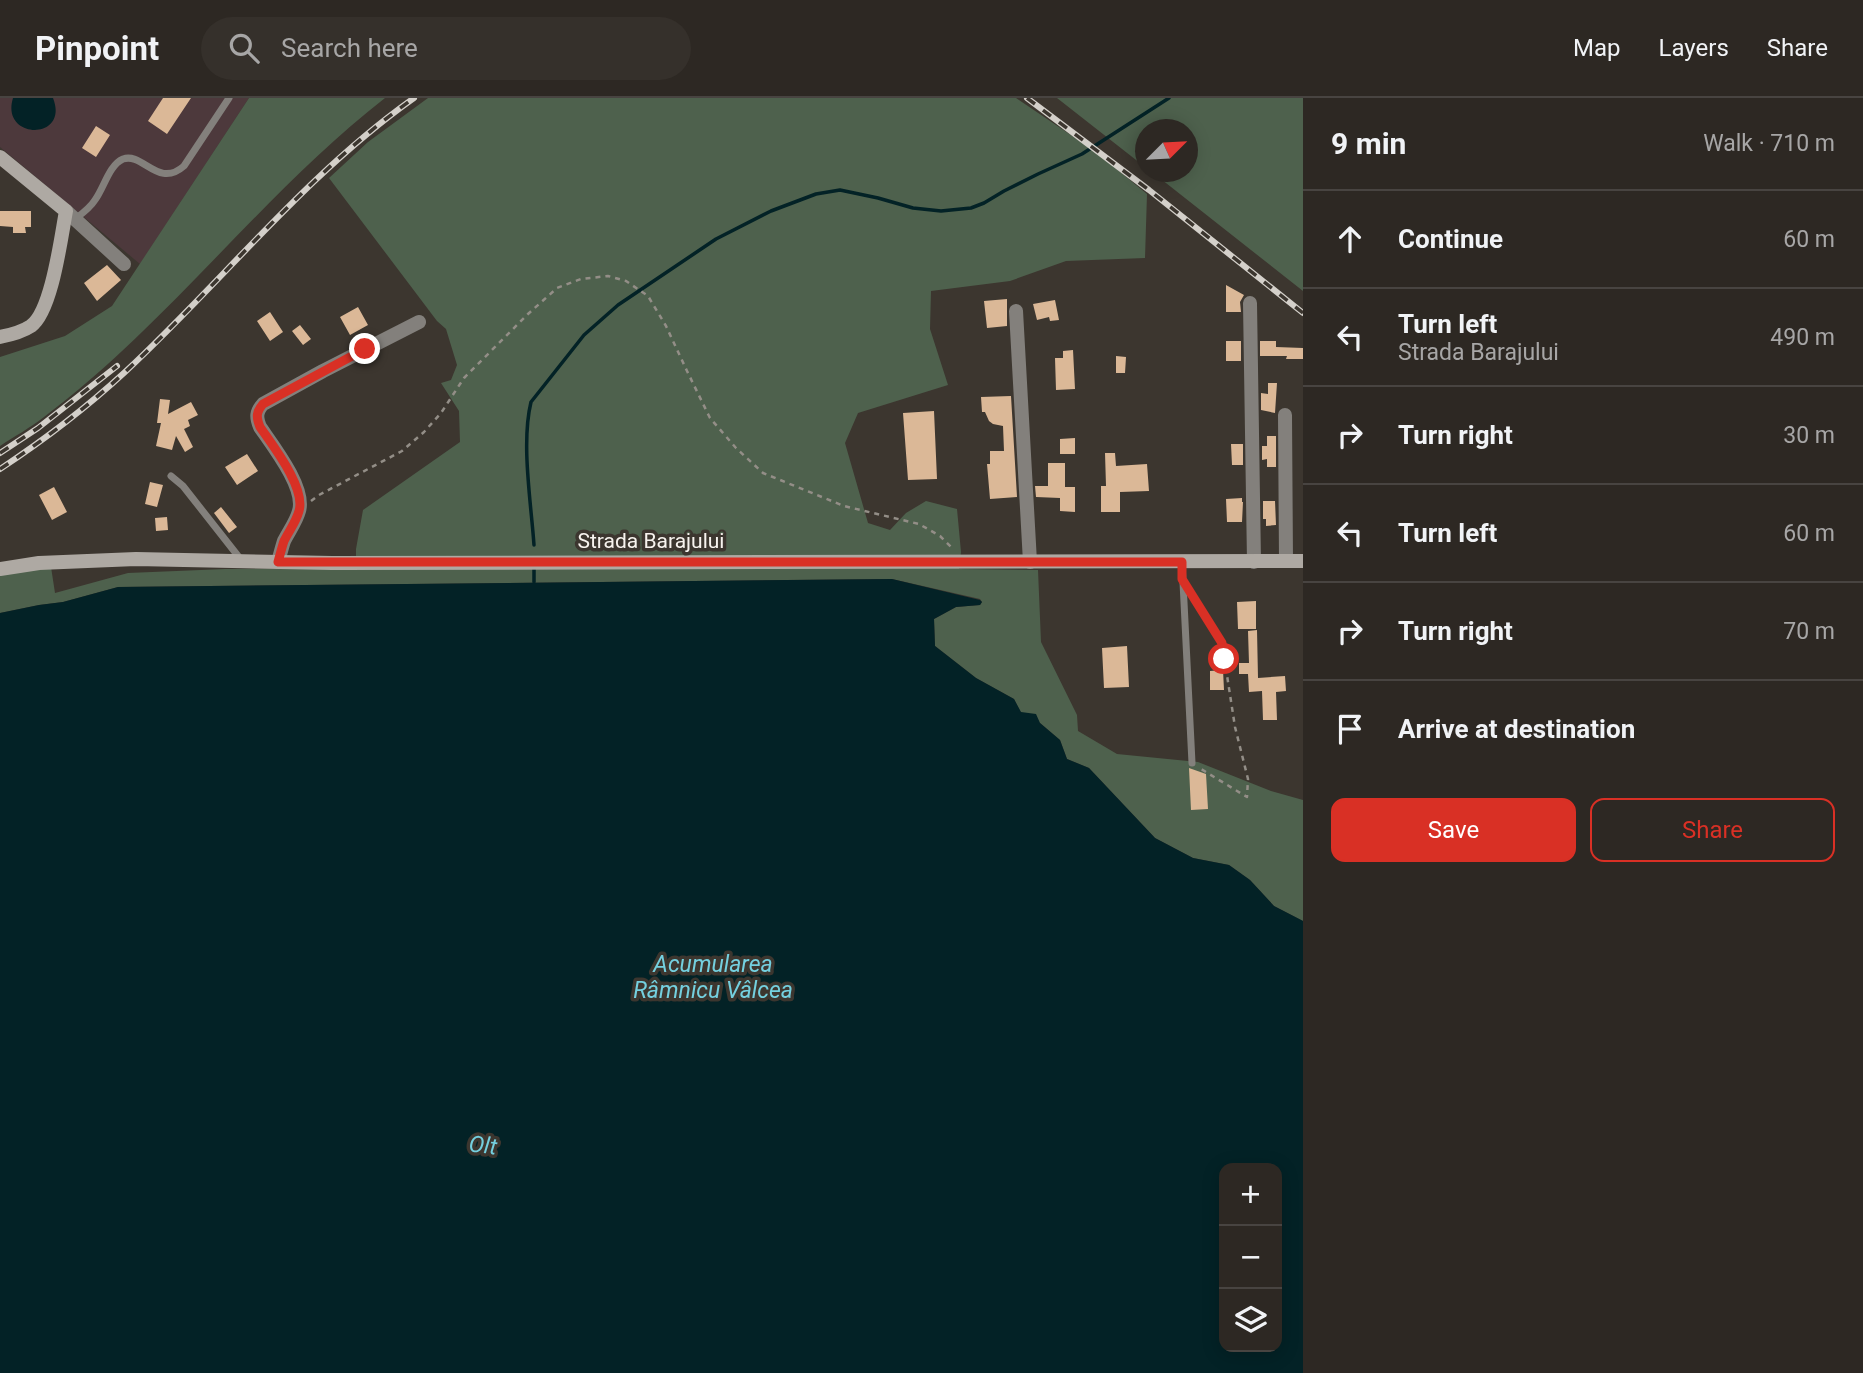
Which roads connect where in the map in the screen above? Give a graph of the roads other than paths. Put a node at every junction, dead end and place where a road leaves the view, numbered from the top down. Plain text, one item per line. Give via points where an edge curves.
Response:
1 (229, 98) edge
2 (0, 157) edge
3 (71, 215) junction
4 (124, 264) dead end
5 (1250, 303) dead end
6 (1016, 311) dead end
7 (419, 322) dead end
8 (0, 337) edge
9 (1284, 415) dead end
10 (171, 476) dead end
11 (242, 561) junction
12 (1286, 561) junction
13 (1303, 561) edge
14 (278, 562) junction
15 (1030, 562) junction
16 (1182, 562) junction
17 (1254, 562) junction
18 (0, 569) edge
19 (1192, 763) road end

1 - 3 lane via 178,171 162,173 131,159 122,160 86,211
2 - 3 street
3 - 4 street
3 - 8 street via 42,312 25,330
5 - 17 street
6 - 15 street
7 - 14 street via 258,410 260,427 299,493 300,509
9 - 12 street
10 - 11 lane
11 - 14 street, Strada Barajului
11 - 18 street, Strada Barajului via 136,559
12 - 13 street, Strada Barajului
12 - 17 street, Strada Barajului
14 - 15 street, Strada Barajului
15 - 16 street, Strada Barajului
16 - 17 street, Strada Barajului
16 - 19 lane

